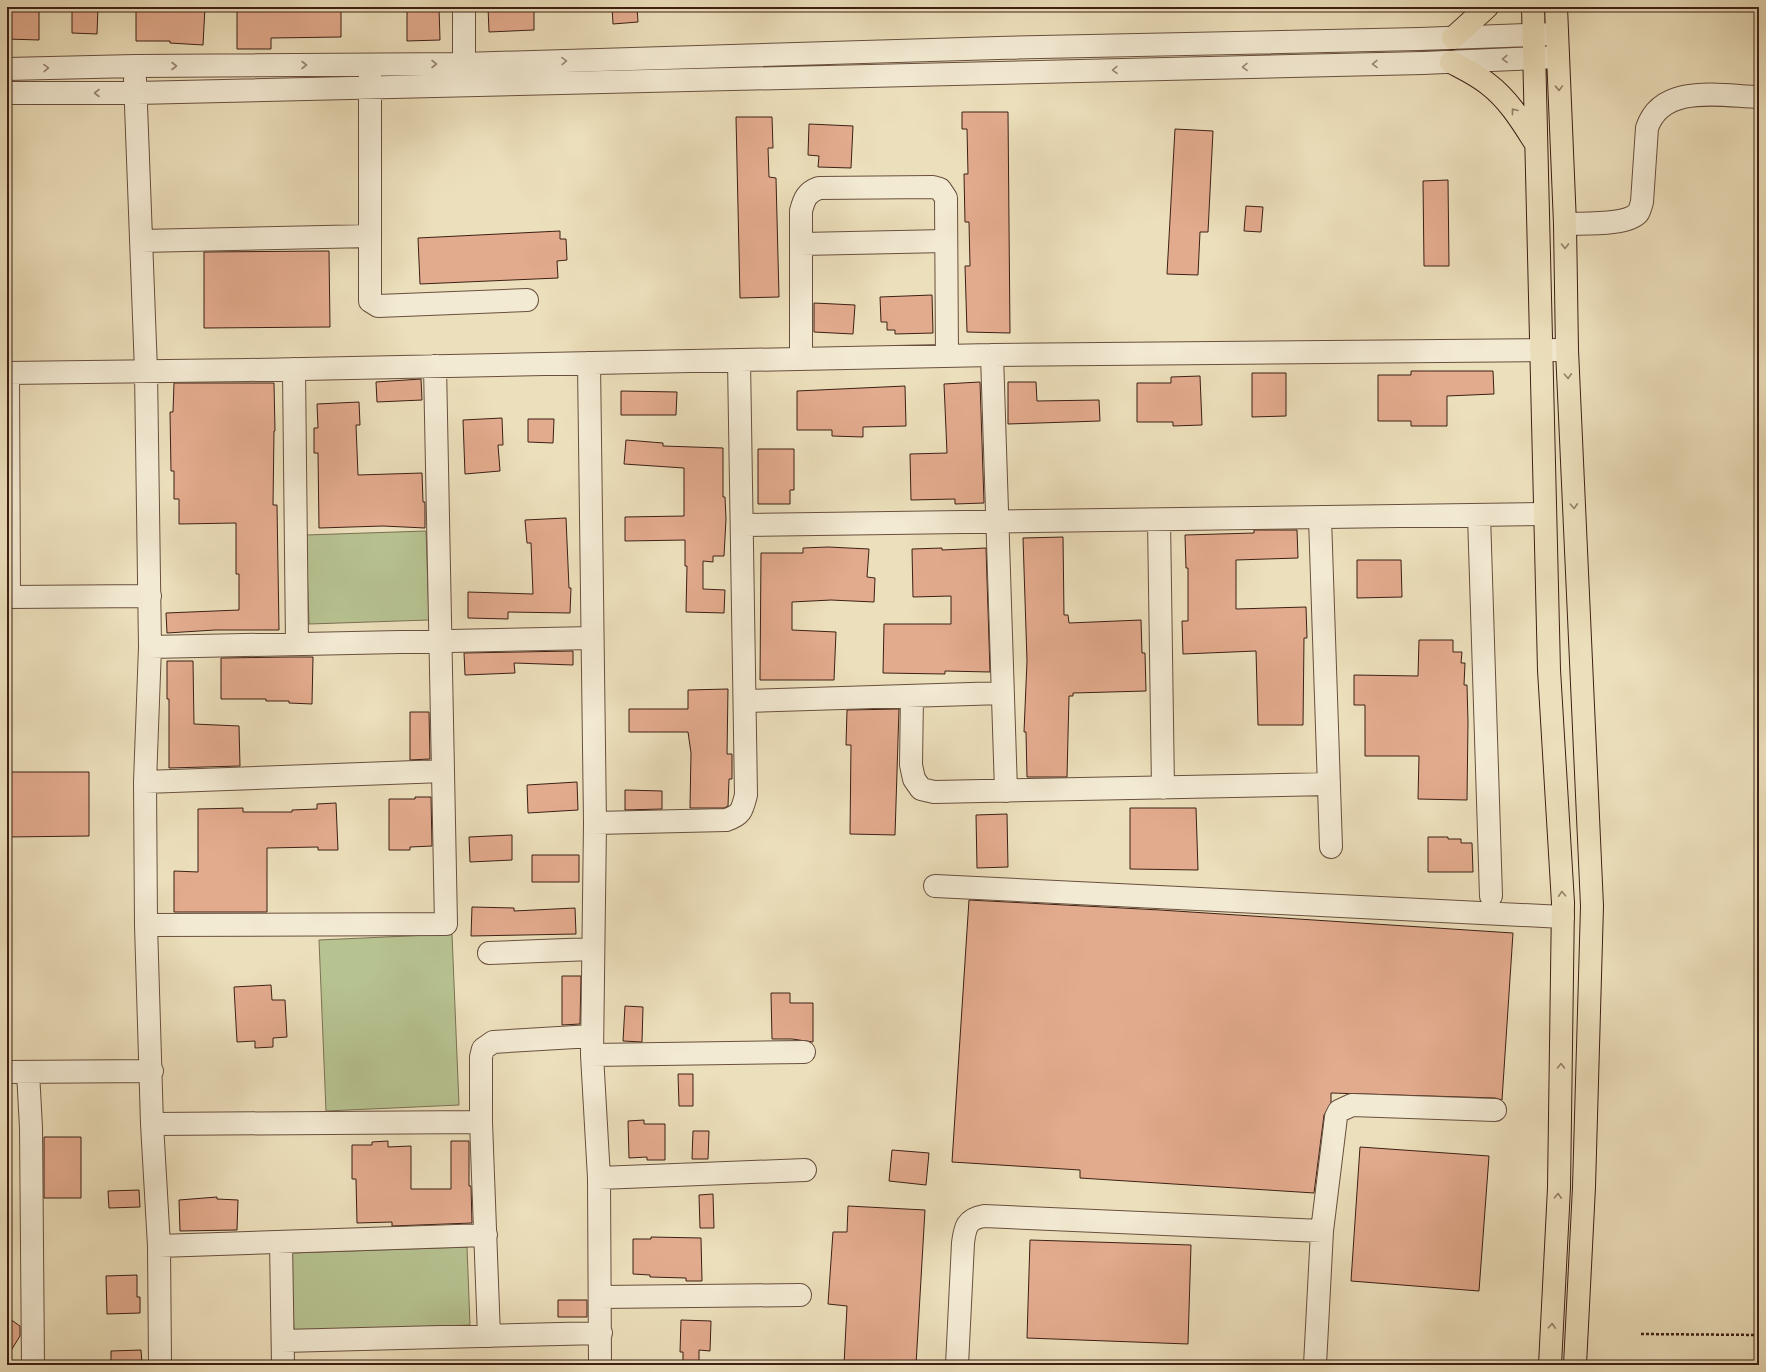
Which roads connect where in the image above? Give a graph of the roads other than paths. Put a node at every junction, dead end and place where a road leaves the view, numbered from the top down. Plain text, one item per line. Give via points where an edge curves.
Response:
1 (464, 7) edge
2 (1487, 7) edge
3 (1533, 7) edge
4 (1556, 7) edge
5 (1534, 34) junction
6 (1557, 34) junction
7 (1453, 38) junction
8 (1407, 39) junction
9 (1200, 44) junction
10 (1558, 57) junction
11 (1534, 58) junction
12 (1452, 62) junction
13 (464, 64) junction
14 (1406, 64) junction
15 (370, 65) junction
16 (135, 66) junction
17 (1200, 68) junction
18 (7, 70) edge
19 (369, 87) junction
20 (7, 93) edge
21 (136, 93) junction
22 (1759, 97) edge
23 (1536, 144) junction
24 (1565, 224) junction
25 (370, 236) junction
26 (141, 241) junction
27 (946, 241) junction
28 (802, 244) junction
29 (527, 300) dead end
30 (1540, 350) junction
31 (1567, 350) junction
32 (992, 355) junction
33 (946, 356) junction
34 (801, 359) junction
35 (739, 360) junction
36 (589, 363) junction
37 (435, 366) junction
38 (294, 369) junction
39 (146, 372) junction
40 (8, 373) edge
41 (1545, 514) junction
42 (1479, 515) junction
43 (1320, 518) junction
44 (1159, 520) junction
45 (998, 522) junction
46 (743, 525) junction
47 (150, 596) junction
48 (8, 597) edge
49 (592, 638) junction
50 (440, 641) junction
51 (297, 644) junction
52 (150, 647) junction
53 (1003, 693) junction
54 (912, 696) junction
55 (745, 701) junction
56 (443, 771) junction
57 (145, 782) junction
58 (1329, 784) junction
59 (1163, 788) junction
60 (1006, 791) junction
61 (595, 823) junction
62 (1330, 847) dead end
63 (936, 886) dead end
64 (1491, 896) dead end
65 (1563, 917) junction
66 (146, 925) junction
67 (592, 949) junction
68 (489, 953) dead end
69 (592, 1046) junction
70 (804, 1052) dead end
71 (152, 1071) junction
72 (7, 1072) edge
73 (28, 1072) junction
74 (1495, 1110) dead end
75 (481, 1122) junction
76 (152, 1124) junction
77 (805, 1170) dead end
78 (599, 1178) junction
79 (1322, 1231) junction
80 (486, 1235) junction
81 (281, 1242) junction
82 (159, 1246) junction
83 (800, 1295) dead end
84 (600, 1297) junction
85 (601, 1334) junction
86 (489, 1336) junction
87 (283, 1341) junction
88 (33, 1365) edge
89 (160, 1365) edge
90 (283, 1365) edge
91 (600, 1365) edge
92 (957, 1365) edge
93 (1314, 1365) edge
94 (1550, 1365) edge
95 (1575, 1365) edge

1 - 13 street
2 - 7 main road
3 - 5 main road
4 - 6 main road
5 - 6 street
5 - 7 street
5 - 11 main road
6 - 10 main road
7 - 8 street
8 - 9 street
8 - 14 street
13 -> 9 street
9 - 17 street
10 - 11 street
10 -> 24 main road
11 -> 12 street
11 - 23 main road
12 - 14 street
23 -> 12 main road via 1516,112 1498,92
15 -> 13 street
14 -> 17 street
16 -> 15 street
15 - 19 street
18 -> 16 street
16 - 21 street
17 -> 19 street
19 - 21 street
19 - 25 street
21 -> 20 street
21 - 26 street
22 - 24 street via 1689,95 1676,98 1661,107 1650,118 1646,128 1642,202 1639,212 1631,218 1618,221
23 - 30 main road
24 -> 31 main road
25 - 26 street
25 - 29 street via 370,301 378,306
26 - 39 street
27 - 28 street
27 - 28 street via 946,198 940,189 819,188 810,191 804,200 801,211
27 - 33 street
28 - 34 street
30 - 31 street
30 - 32 street
30 - 41 main road
31 -> 95 main road via 1592,906 1584,1179
32 - 33 street
32 - 45 street
33 - 34 street
34 - 35 street
35 - 36 street
35 - 46 street
36 - 37 street
36 - 49 street
37 - 38 street
37 - 50 street
38 - 39 street
38 - 51 street
39 - 40 street
39 - 47 street
40 - 48 street
41 - 42 street
65 -> 41 main road via 1549,670
42 - 43 street
42 - 64 street
43 - 44 street
43 - 58 street
44 - 45 street
44 - 59 street
45 - 46 street
45 - 53 street
46 - 55 street
47 - 48 street
47 - 52 street
49 - 50 street
49 - 61 street
50 - 51 street
50 - 56 street
51 - 52 street
52 - 57 street
53 - 54 street
53 - 60 street
54 - 55 street
54 - 60 street via 911,765 914,779 921,790
55 - 61 street via 746,795 738,816 726,820
56 - 57 street
56 - 66 street via 446,924
57 - 66 street
58 - 59 street
58 - 62 street
59 - 60 street
61 - 67 street
63 - 65 street
94 -> 65 main road via 1559,1188
66 - 71 street
67 - 68 street
67 - 69 street
69 - 70 street
69 - 75 street via 493,1042 487,1045 481,1057
69 - 78 street
71 - 73 street
71 - 76 street
72 - 73 street
73 - 88 street via 31,1128
74 - 79 street via 1352,1106 1339,1111 1336,1117
75 - 76 street
75 - 80 street
76 - 82 street
77 - 78 street
78 - 84 street
79 - 92 street via 975,1217 966,1226 963,1243
79 - 93 street
80 - 81 street
80 - 86 street
81 - 82 street
81 - 87 street
82 - 89 street
83 - 84 street
84 - 85 street
85 - 86 street
85 - 91 street
86 - 87 street
87 - 90 street

